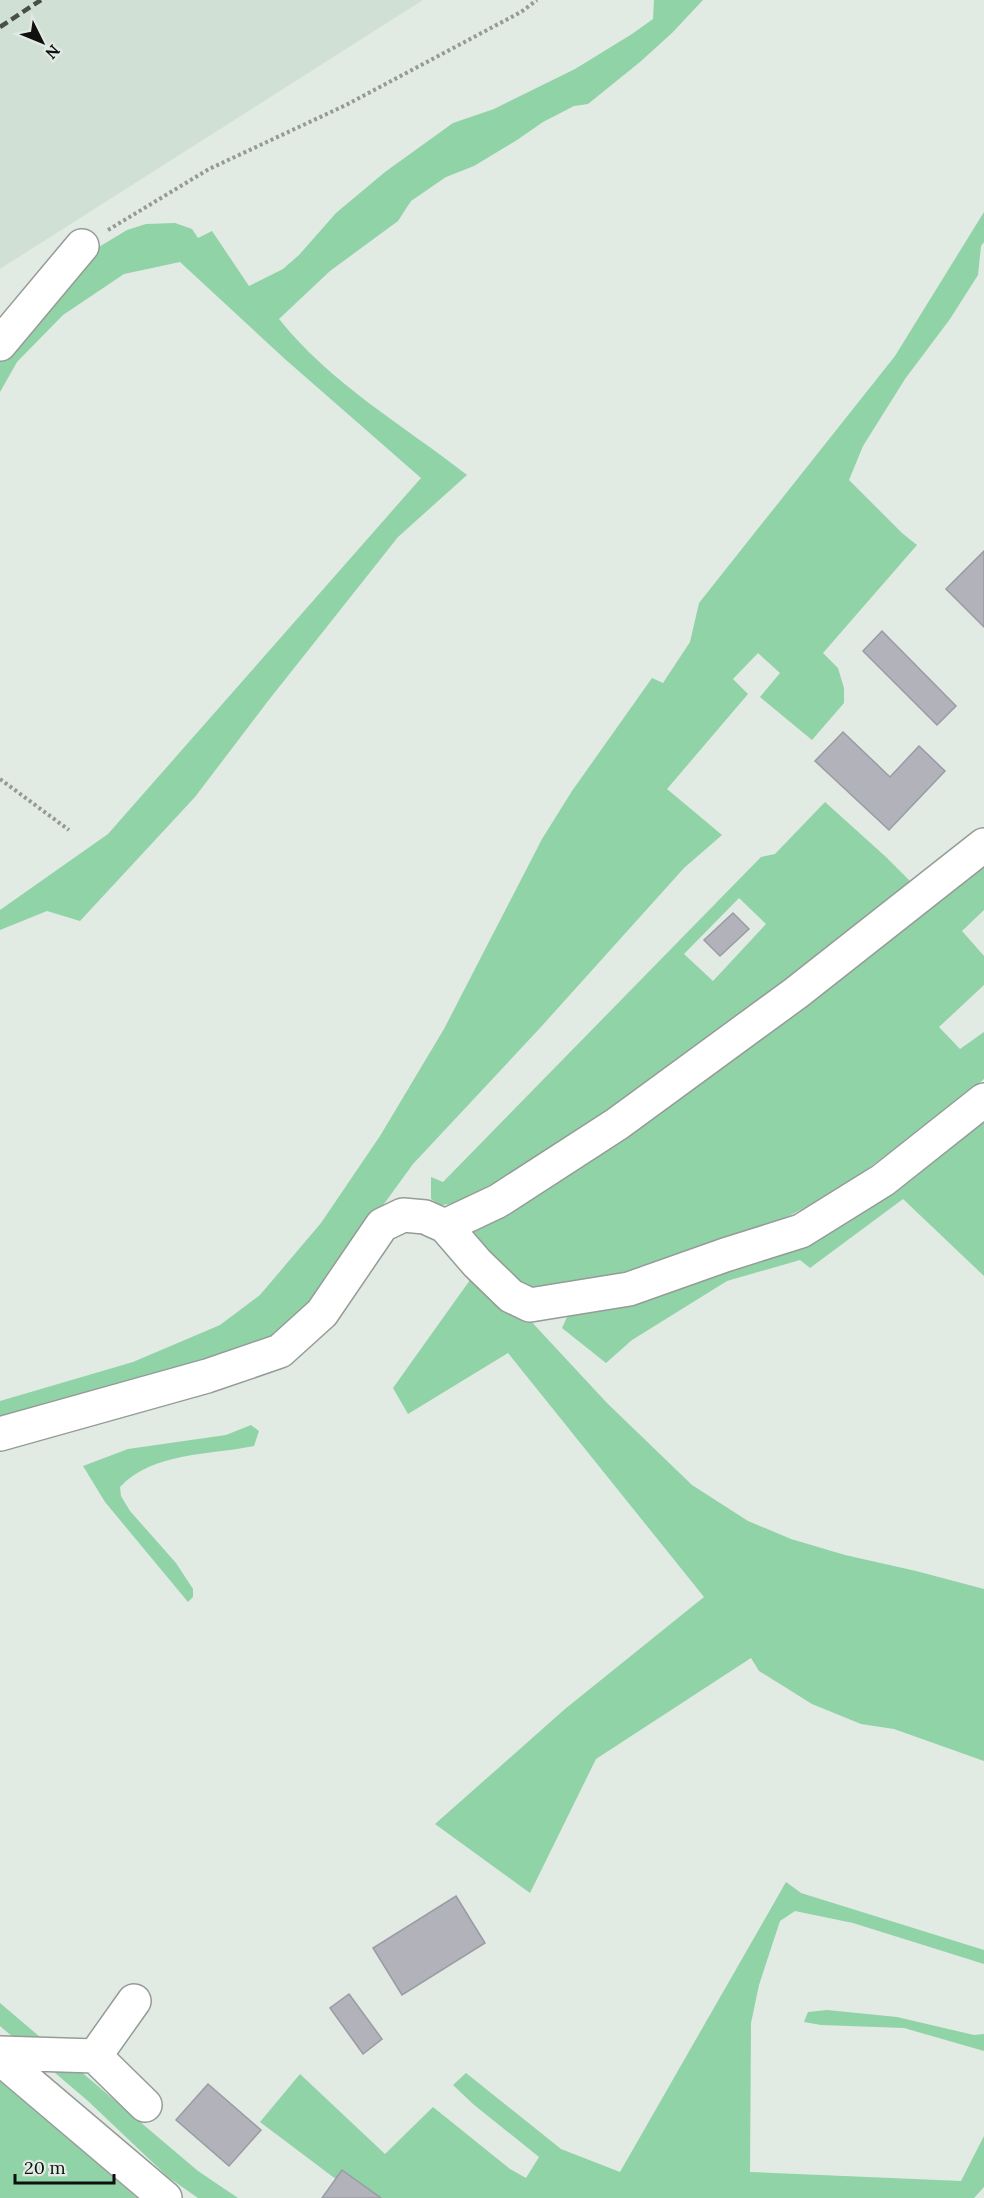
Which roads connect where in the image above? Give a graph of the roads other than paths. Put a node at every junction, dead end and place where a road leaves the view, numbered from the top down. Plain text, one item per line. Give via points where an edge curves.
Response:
1 (82, 246) road end
2 (0, 344) edge
3 (984, 845) edge
4 (984, 1100) edge
5 (445, 1226) junction
6 (0, 1434) edge
7 (134, 2001) dead end
8 (0, 2052) edge
9 (95, 2056) junction
10 (0, 2058) edge
11 (145, 2105) dead end
12 (165, 2198) edge

1 - 2 street
3 - 5 street via 796,993 617,1124 498,1201
4 - 5 street via 883,1180 801,1231 629,1289 530,1305 511,1296
5 - 6 street via 425,1217 403,1215 382,1225 322,1313 280,1351 207,1376
7 - 9 street
8 - 9 street
9 - 11 street
10 - 12 street

